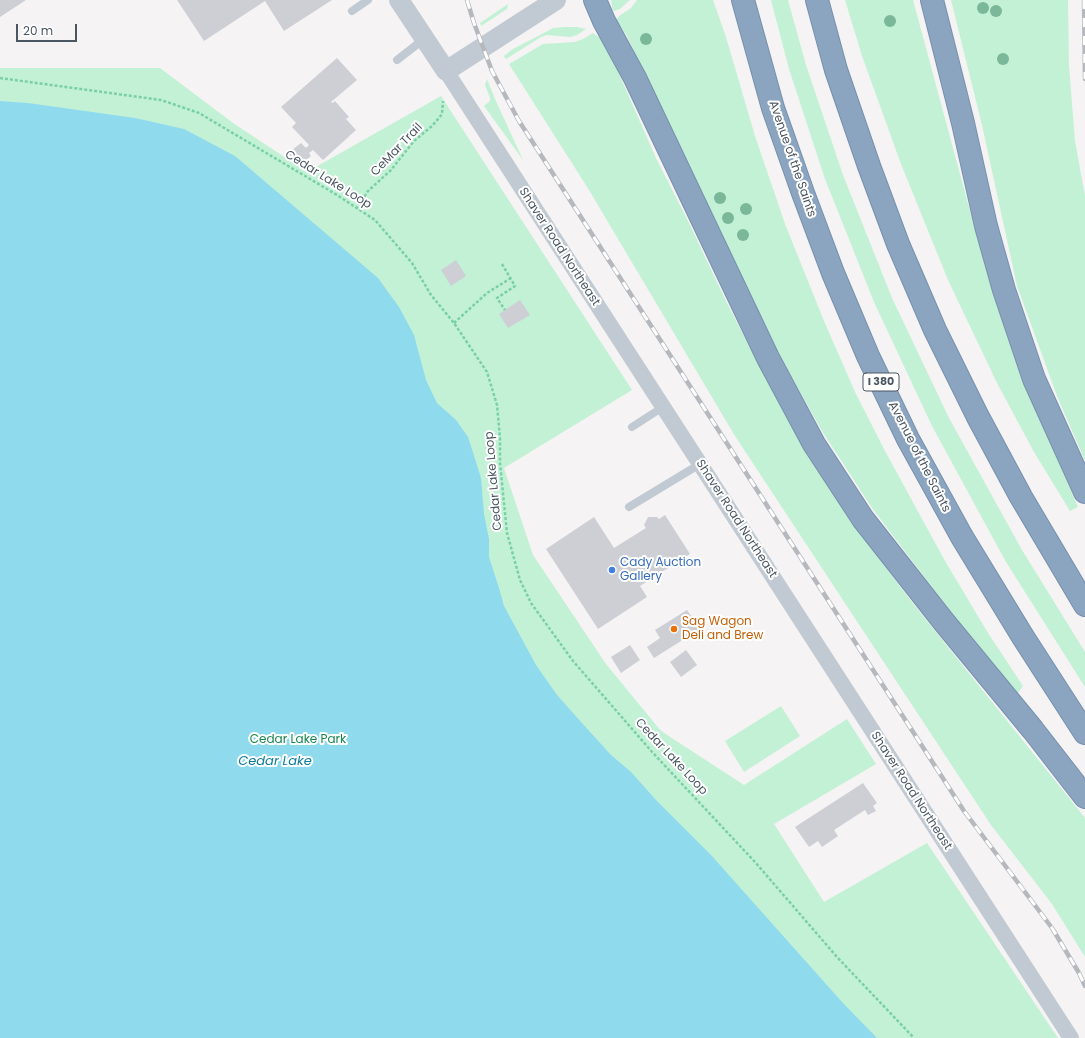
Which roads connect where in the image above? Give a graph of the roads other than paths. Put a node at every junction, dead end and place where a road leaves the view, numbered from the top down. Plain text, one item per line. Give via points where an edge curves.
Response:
1 (368, 0) edge
2 (399, 0) edge
3 (556, 0) edge
4 (595, 0) edge
5 (743, 0) edge
6 (817, 0) edge
7 (932, 0) edge
8 (352, 11) dead end
9 (424, 39) junction
10 (397, 60) dead end
11 (446, 72) junction
12 (663, 407) junction
13 (632, 427) dead end
14 (700, 464) junction
15 (1085, 492) edge
16 (629, 507) dead end
17 (1085, 605) edge
18 (1085, 733) edge
19 (1085, 797) edge
20 (1071, 1038) edge

1 - 8 lane
2 - 9 street, Shaver Road Northeast
3 - 11 street
4 - 19 highway via 635,78 768,358 814,444 863,519
5 - 18 highway, Avenue of the Saints / I 380 via 773,108 833,273 868,356 908,439 962,537
6 - 17 highway via 836,70 869,166 898,244 935,330 1021,497
7 - 15 highway via 986,226 1004,290 1034,379
9 - 10 lane
9 - 11 street, Shaver Road Northeast
11 - 12 street, Shaver Road Northeast
12 - 13 lane
12 - 14 street, Shaver Road Northeast
14 - 16 lane
14 - 20 street, Shaver Road Northeast

